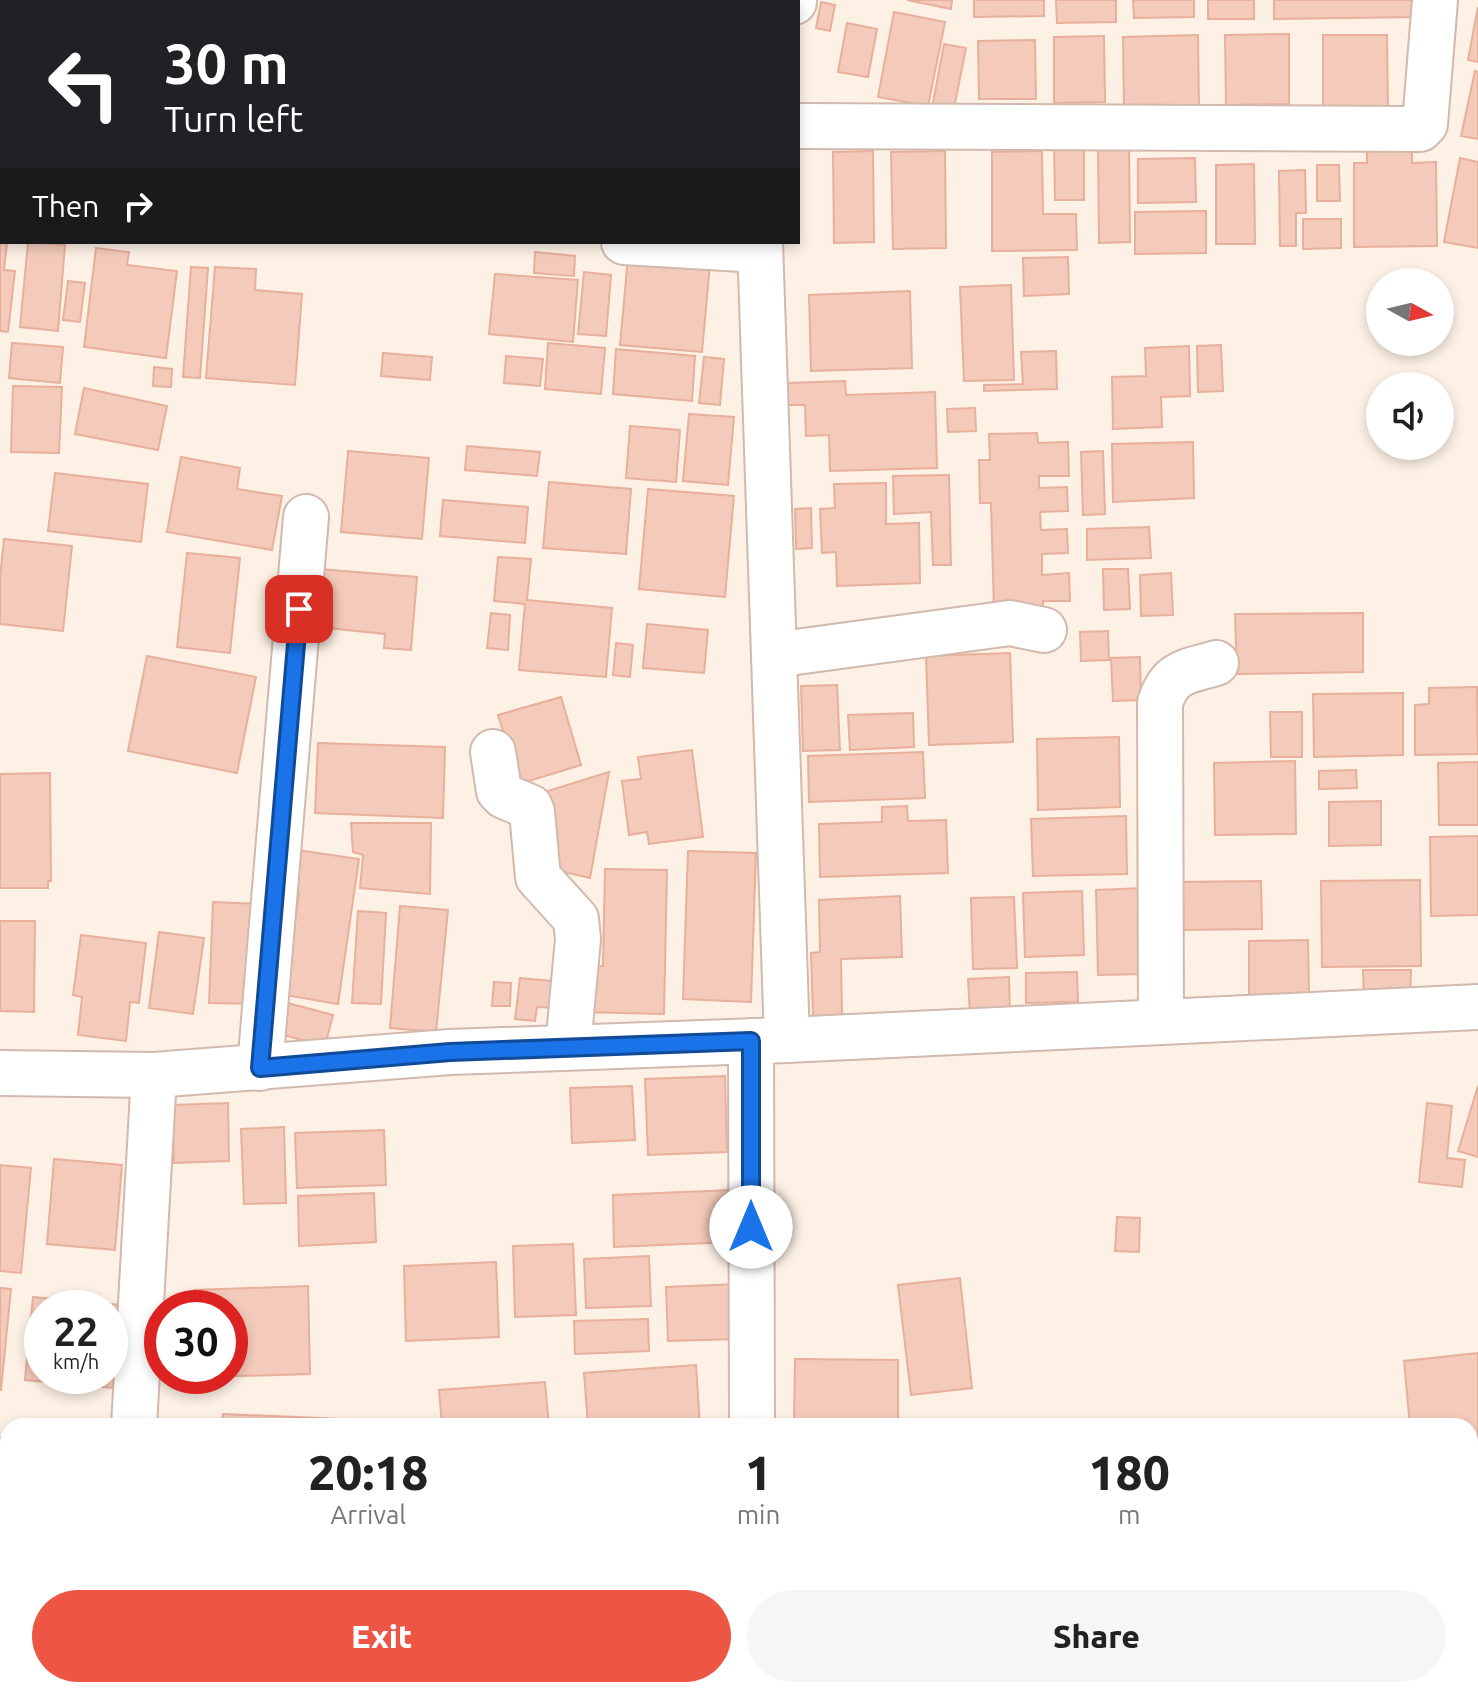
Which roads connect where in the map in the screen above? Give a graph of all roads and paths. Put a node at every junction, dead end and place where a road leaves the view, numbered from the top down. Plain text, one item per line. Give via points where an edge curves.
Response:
1 (1435, 0) edge
2 (800, 126) edge
3 (692, 244) edge
4 (760, 246) edge
5 (306, 517) dead end
6 (1044, 630) dead end
7 (774, 655) junction
8 (1216, 663) dead end
9 (493, 752) dead end
10 (1478, 1007) edge
11 (1161, 1021) junction
12 (769, 1040) junction
13 (568, 1047) junction
14 (260, 1068) junction
15 (0, 1073) edge
16 (154, 1075) junction
17 (134, 1418) edge
18 (752, 1418) edge

1 - 2 street via 1425,124 1420,129
3 - 4 street
4 - 7 street
5 - 14 street
6 - 7 street via 1010,623
7 - 12 street
8 - 11 street via 1176,675 1160,703
9 - 13 street via 499,791 532,812 538,877 576,919
10 - 11 street
11 - 12 street
12 - 13 street
12 - 18 street
13 - 14 street
14 - 16 street
15 - 16 street
16 - 17 street

